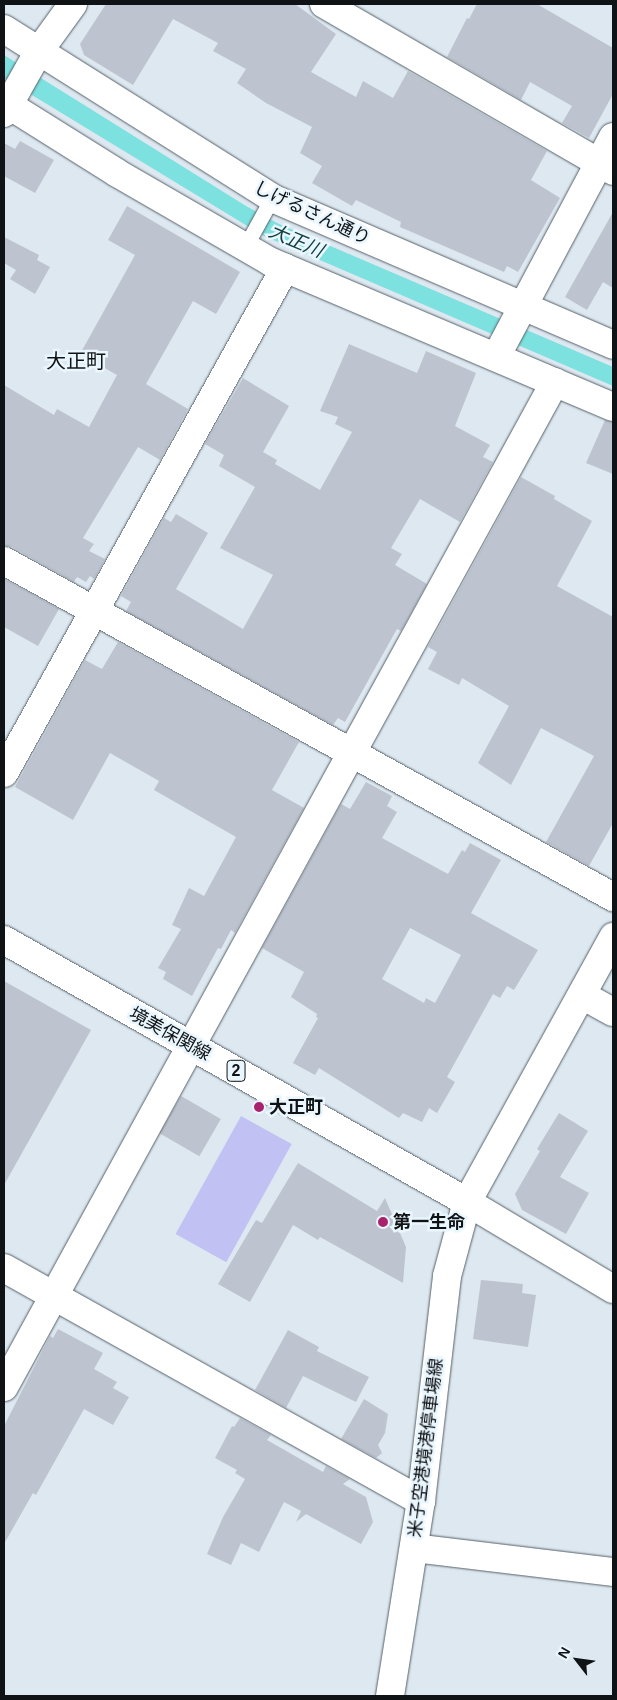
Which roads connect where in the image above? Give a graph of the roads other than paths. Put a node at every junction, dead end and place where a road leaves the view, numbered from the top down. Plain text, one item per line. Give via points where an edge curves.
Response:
1 (73, 4) edge
2 (324, 4) edge
3 (4, 29) edge
4 (39, 51) junction
5 (5, 107) edge
6 (613, 137) edge
7 (606, 167) edge
8 (272, 198) junction
9 (245, 247) junction
10 (285, 268) junction
11 (521, 306) junction
12 (613, 345) edge
13 (496, 357) junction
14 (555, 382) junction
15 (613, 407) edge
16 (4, 562) edge
17 (93, 612) junction
18 (352, 754) junction
19 (4, 773) edge
20 (613, 896) edge
21 (613, 937) edge
22 (4, 940) edge
23 (582, 995) junction
24 (613, 1012) edge
25 (190, 1045) junction
26 (467, 1202) junction
27 (4, 1268) edge
28 (613, 1289) edge
29 (55, 1296) junction
30 (4, 1387) edge
31 (421, 1501) junction
32 (414, 1548) junction
33 (613, 1572) edge
34 (390, 1696) edge

1 - 4 street
2 - 7 street
3 - 4 street, しげるさん通り
4 - 5 street
4 - 8 street, しげるさん通り
5 - 9 street
6 - 7 street
7 - 11 street
8 - 9 lane
8 - 11 street, しげるさん通り
9 - 10 street
10 - 13 street
10 - 17 street
11 - 12 street, しげるさん通り
11 - 13 street
13 - 14 street
14 - 15 street
14 - 18 street
16 - 17 street
17 - 18 street
17 - 19 street
18 - 20 street
18 - 25 street
21 - 23 street, 米子空港境港停車場線
22 - 25 street, 境美保関線 / 2
23 - 24 street
23 - 26 street, 米子空港境港停車場線
25 - 26 street, 境美保関線 / 2
25 - 29 street
26 - 28 street, 境美保関線
26 - 31 street, 米子空港境港停車場線 via 447,1276
27 - 29 street
29 - 30 street
29 - 31 street
31 - 32 street, 米子空港境港停車場線
32 - 33 street
32 - 34 street, 米子空港境港停車場線

